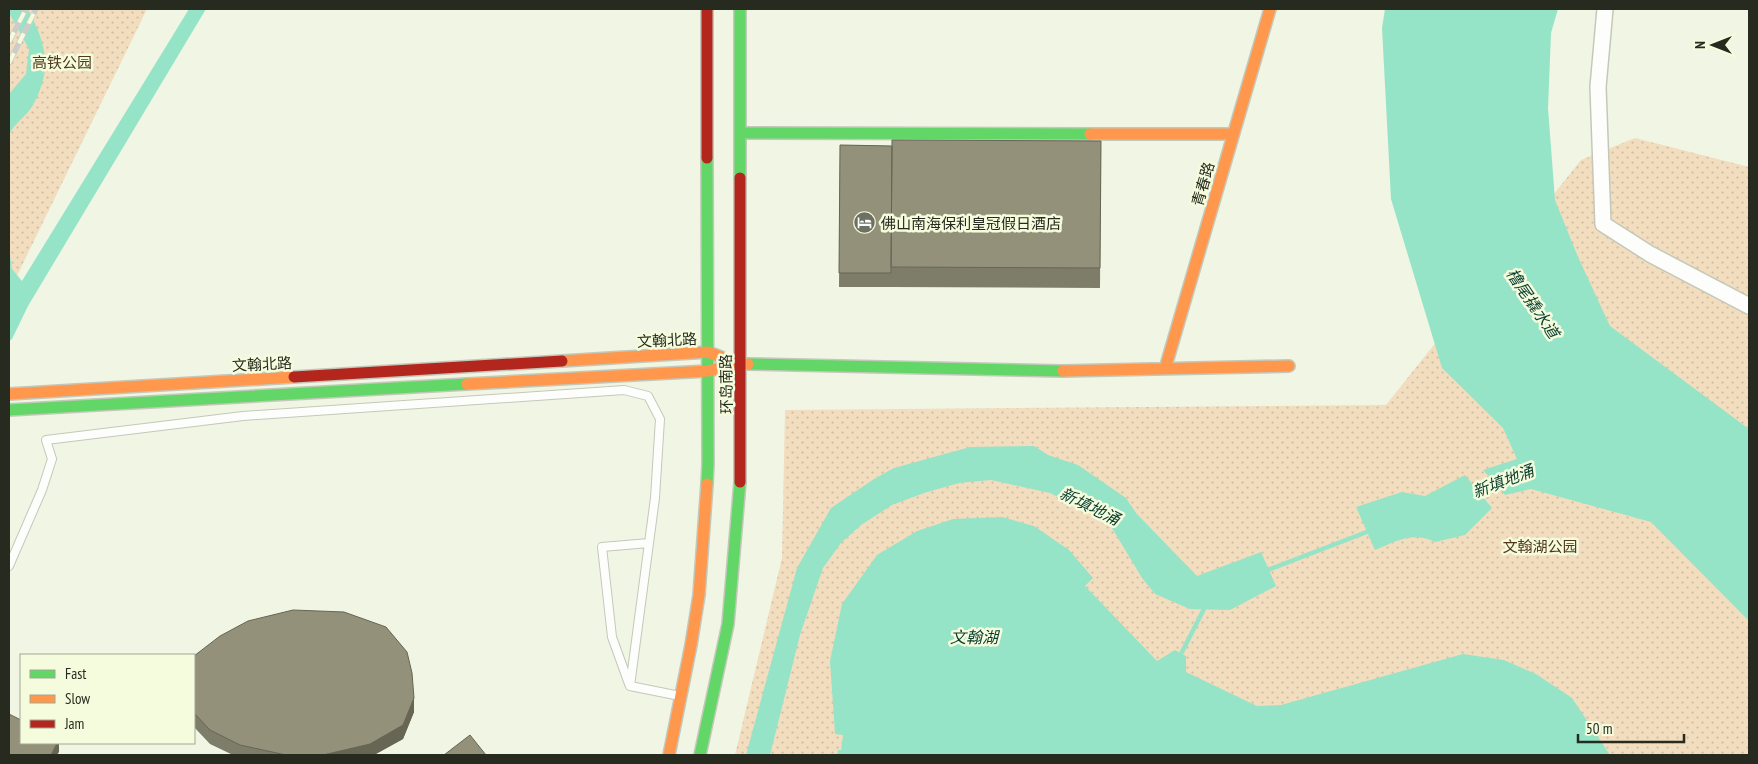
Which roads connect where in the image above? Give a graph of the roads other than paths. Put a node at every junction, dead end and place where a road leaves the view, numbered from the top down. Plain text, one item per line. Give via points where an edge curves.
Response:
1 (707, 9) edge
2 (740, 9) edge
3 (1270, 9) edge
4 (1605, 9) edge
5 (740, 133) junction
6 (1233, 134) junction
7 (1749, 306) edge
8 (708, 352) junction
9 (741, 364) junction
10 (1289, 366) dead end
11 (1165, 369) junction
12 (708, 371) junction
13 (9, 394) edge
14 (9, 410) edge
15 (649, 543) junction
16 (9, 566) edge
17 (630, 686) junction
18 (681, 696) junction
19 (669, 755) edge
20 (700, 755) edge

1 - 8 street, 环岛南路
2 - 5 street, 环岛南路
3 - 6 street, 青春路
4 - 7 street via 1598,87 1603,224 1650,254
5 - 6 street
5 - 9 street, 环岛南路
6 - 11 street, 青春路
8 - 9 street, 文翰北路
8 - 12 street, 环岛南路
8 - 13 street, 文翰北路
9 - 11 street via 1048,371
9 - 12 street
9 - 20 street, 环岛南路 via 741,471 728,624
10 - 11 street
12 - 14 street
12 - 18 street, 环岛南路 via 708,464 703,545
15 - 16 lane via 660,419 648,396 624,390 243,416 46,440 52,459
15 - 17 lane
15 - 17 lane via 602,547 612,637
17 - 18 lane
18 - 19 street, 环岛南路

